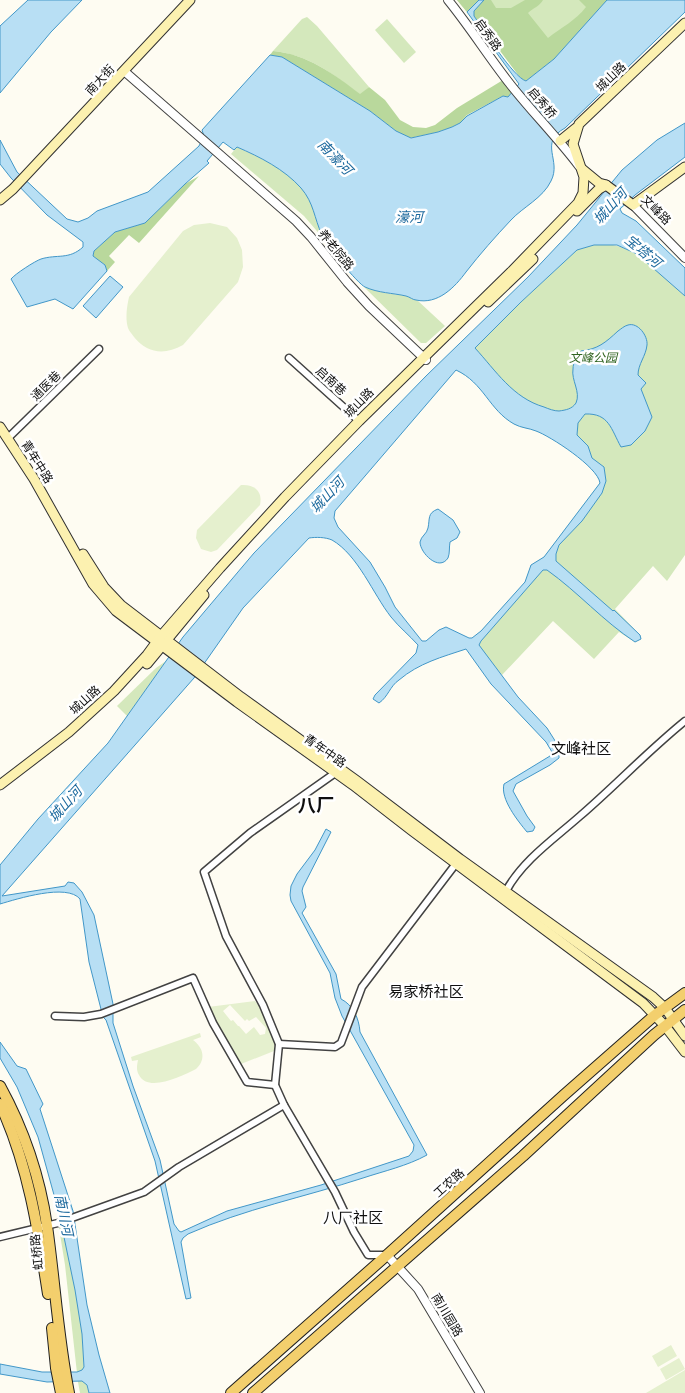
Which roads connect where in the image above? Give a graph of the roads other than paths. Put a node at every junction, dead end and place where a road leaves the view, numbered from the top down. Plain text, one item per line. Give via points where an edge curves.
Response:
1 (190, 0) edge
2 (448, 0) edge
3 (685, 23) edge
4 (124, 71) junction
5 (510, 84) joint
6 (579, 124) junction
7 (558, 139) junction
8 (685, 167) edge
9 (580, 168) junction
10 (607, 186) junction
11 (13, 189) junction
12 (0, 200) edge
13 (631, 203) junction
14 (0, 206) edge
15 (685, 258) edge
16 (99, 349) dead end
17 (289, 358) dead end
18 (424, 359) junction
19 (0, 417) edge
20 (359, 421) junction
21 (0, 427) edge
22 (10, 437) junction
23 (165, 644) junction
24 (685, 721) edge
25 (338, 771) junction
26 (0, 786) edge
27 (0, 791) edge
28 (458, 861) junction
29 (506, 891) junction
30 (685, 993) edge
31 (665, 1008) junction
32 (685, 1010) edge
33 (655, 1015) junction
34 (55, 1016) dead end
35 (674, 1019) junction
36 (665, 1026) junction
37 (685, 1036) edge
38 (278, 1044) junction
39 (685, 1052) edge
40 (275, 1085) junction
41 (0, 1086) edge
42 (284, 1105) junction
43 (0, 1106) edge
44 (42, 1226) junction
45 (0, 1238) edge
46 (388, 1255) junction
47 (397, 1266) junction
48 (64, 1389) edge
49 (230, 1393) edge
50 (253, 1393) edge
51 (480, 1393) edge

1 - 4 main road, 南大街
2 - 5 street, 启秀路
3 - 6 main road, 城山路
4 - 11 main road, 南大街
4 - 18 street, 养老院路 via 311,236 369,306
5 - 7 street, 启秀桥
6 - 7 main road
6 - 9 main road, 城山路 via 573,144
7 - 9 street
8 - 13 main road
9 - 10 main road
9 - 18 main road, 城山路 via 584,186 578,204
10 - 13 main road
10 - 18 main road, 城山路 via 599,189 516,276
11 - 12 main road
11 - 14 main road
13 - 15 street, 文峰路
16 - 22 street, 通医巷
17 - 20 street, 启南巷
18 - 20 main road, 城山路
18 - 23 main road, 城山路 via 262,529
19 - 22 main road, 青年中路
20 - 23 main road, 城山路 via 220,568
21 - 22 main road, 青年中路
22 - 23 main road, 青年中路 via 44,486 104,586 121,606
23 - 25 main road, 青年中路
23 - 26 main road, 城山路 via 147,655 69,732
23 - 27 main road, 城山路 via 119,693 71,736
24 - 29 street via 544,846 512,880
25 - 28 main road, 青年中路 via 404,825
25 - 38 street via 250,833 204,872 226,936 264,1005
28 - 29 main road, 青年中路
28 - 33 main road, 青年中路
28 - 38 street via 362,988 341,1043 335,1046
29 - 31 main road, 青年中路
30 - 31 main road, 工农路
31 - 33 main road, 工农路
31 - 35 main road, 青年中路
32 - 35 main road
33 - 36 main road, 青年中路
33 - 46 main road, 工农路
34 - 40 street via 101,1014 193,978 213,1023 247,1082
35 - 36 main road
35 - 37 main road, 青年中路
36 - 39 main road, 青年中路
36 - 47 main road
38 - 40 street
40 - 42 street
41 - 44 main road, 虹桥路 via 10,1103 31,1160
42 - 44 street via 179,1167 144,1192 78,1217
42 - 46 street via 368,1255
43 - 44 main road, 虹桥路
44 - 45 street
44 - 48 main road, 虹桥路 via 50,1304
46 - 47 street, 南川园路
46 - 49 main road, 工农路
47 - 50 main road
47 - 51 street, 南川园路 via 428,1304

